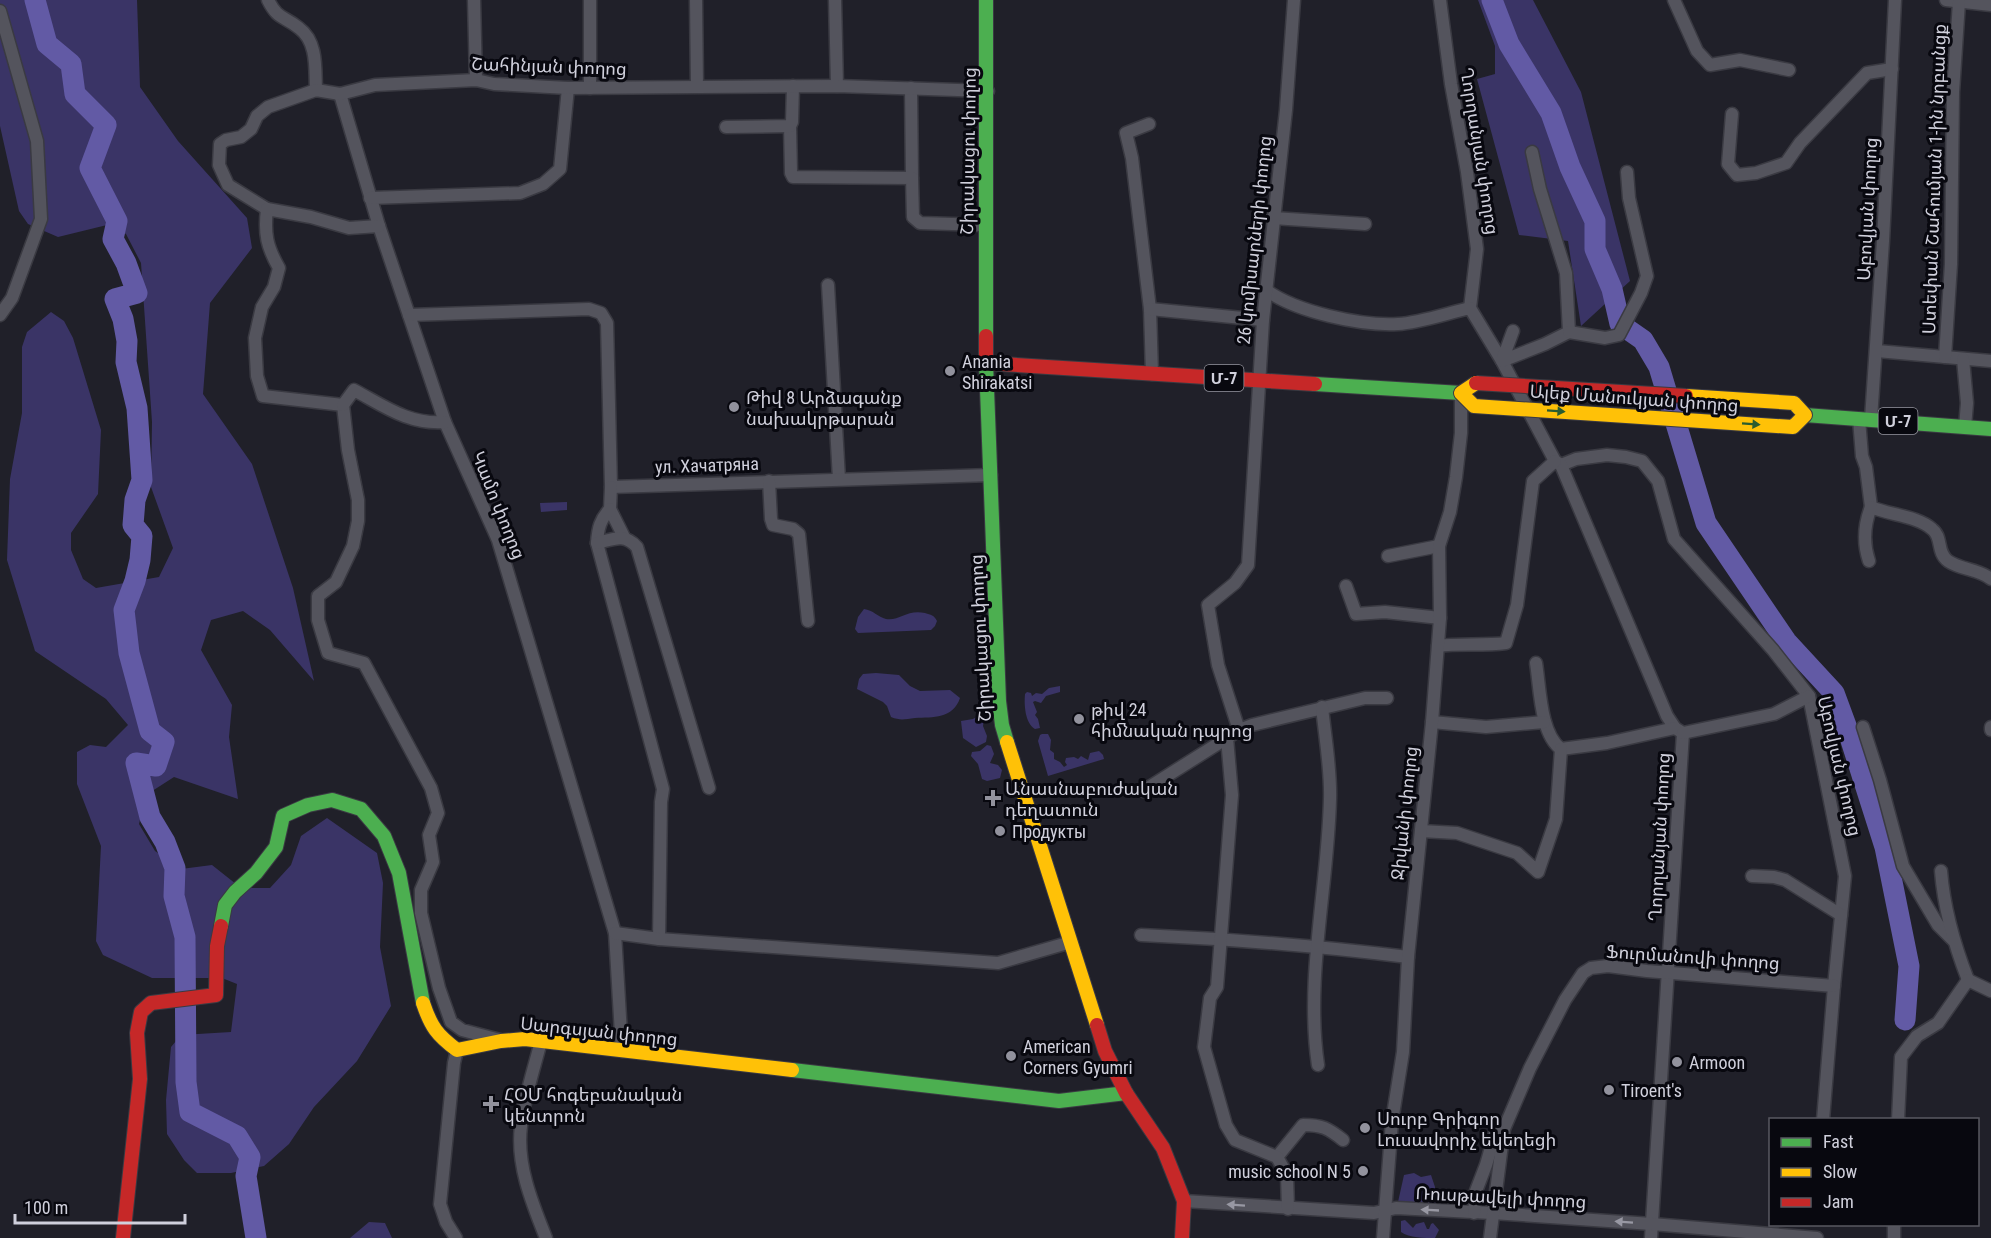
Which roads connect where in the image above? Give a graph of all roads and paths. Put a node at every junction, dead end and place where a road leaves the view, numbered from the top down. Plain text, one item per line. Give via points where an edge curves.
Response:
1 (268, 0) edge
2 (474, 0) edge
3 (590, 0) edge
4 (696, 0) edge
5 (835, 0) edge
6 (986, 0) edge
7 (1294, 0) edge
8 (1440, 0) edge
9 (1674, 0) edge
10 (1895, 0) edge
11 (1946, 0) edge
12 (1959, 2) junction
13 (1991, 5) edge
14 (0, 11) edge
15 (1892, 69) junction
16 (1789, 70) dead end
17 (476, 80) junction
18 (696, 86) junction
19 (793, 86) junction
20 (837, 86) junction
21 (568, 88) junction
22 (591, 88) junction
23 (911, 88) junction
24 (316, 90) junction
25 (988, 91) junction
26 (340, 94) junction
27 (1732, 114) dead end
28 (1149, 124) dead end
29 (790, 126) junction
30 (726, 127) dead end
31 (1532, 152) dead end
32 (1627, 172) dead end
33 (912, 178) junction
34 (370, 198) junction
35 (267, 209) junction
36 (1274, 218) junction
37 (1365, 224) dead end
38 (986, 225) junction
39 (379, 226) junction
40 (828, 285) dead end
41 (1266, 290) junction
42 (1470, 308) junction
43 (1150, 309) junction
44 (0, 315) edge
45 (409, 315) junction
46 (1263, 320) junction
47 (1514, 331) dead end
48 (1569, 332) junction
49 (1876, 351) junction
50 (1945, 357) junction
51 (1963, 359) junction
52 (1502, 361) junction
53 (1991, 362) edge
54 (987, 363) junction
55 (1152, 374) junction
56 (1258, 380) junction
57 (1461, 393) junction
58 (343, 405) junction
59 (1804, 415) junction
60 (1865, 419) junction
61 (445, 422) junction
62 (1965, 427) junction
63 (1991, 429) edge
64 (1558, 463) junction
65 (991, 475) junction
66 (839, 478) junction
67 (769, 481) junction
68 (611, 487) junction
69 (1871, 507) junction
70 (610, 509) junction
71 (624, 537) junction
72 (597, 543) junction
73 (1439, 546) junction
74 (1388, 556) dead end
75 (1869, 561) dead end
76 (1991, 579) edge
77 (1346, 586) dead end
78 (1440, 618) junction
79 (808, 621) dead end
80 (1438, 646) junction
81 (1536, 663) dead end
82 (1809, 696) junction
83 (1387, 698) dead end
84 (1322, 707) junction
85 (1432, 722) junction
86 (1544, 722) junction
87 (1863, 727) dead end
88 (1239, 730) junction
89 (1679, 730) junction
90 (1227, 738) junction
91 (1561, 749) junction
92 (709, 788) dead end
93 (1143, 791) dead end
94 (1421, 831) junction
95 (1941, 871) dead end
96 (1752, 876) dead end
97 (1841, 915) junction
98 (615, 933) junction
99 (1141, 935) dead end
100 (659, 939) junction
101 (1221, 939) junction
102 (1953, 940) junction
103 (1071, 942) junction
104 (1318, 946) junction
105 (1408, 957) junction
106 (1669, 973) junction
107 (1968, 980) junction
108 (1834, 986) junction
109 (1991, 991) edge
110 (501, 1041) junction
111 (541, 1041) junction
112 (457, 1050) junction
113 (622, 1051) junction
114 (1318, 1065) dead end
115 (1126, 1093) junction
116 (1823, 1118) edge
117 (1898, 1118) edge
118 (1496, 1130) dead end
119 (1343, 1140) dead end
120 (1277, 1157) junction
121 (1184, 1201) junction
122 (1288, 1209) junction
123 (1386, 1209) junction
124 (1474, 1213) junction
125 (1492, 1214) junction
126 (1652, 1224) junction
127 (1745, 1235) edge
128 (123, 1238) edge
129 (456, 1238) edge
130 (546, 1238) edge
131 (1182, 1238) edge
132 (1383, 1238) edge
133 (1490, 1238) edge
134 (1651, 1238) edge
135 (1808, 1238) edge
136 (1817, 1238) edge

1 - 24 street via 275,14 301,29 313,47
2 - 17 street
3 - 22 street
4 - 18 street
5 - 20 street
6 - 25 main road, Շիրակացու փողոց
7 - 36 street, 26 կոմիսարների փողոց
8 - 42 street, Ղորղանյան փողոց via 1477,249
9 - 16 street via 1697,51 1710,64 1740,60
10 - 15 street, Աբովյան փողոց
11 - 12 street
12 - 13 street
12 - 50 street, Ստեփան Շահումյան 1-ին նրբանցք
14 - 44 street via 37,141 41,219 12,298
15 - 27 street via 1867,73 1786,163 1756,173 1737,175 1728,164
15 - 49 street, Աբովյան փողոց
17 - 21 street, Շահինյան փողոց
17 - 26 street, Շահինյան փողոց via 375,85
18 - 19 street, Շահինյան փողոց
18 - 22 street, Շահինյան փողոց
19 - 20 street, Շահինյան փողոց
19 - 29 street
20 - 23 street, Շահինյան փողոց
21 - 22 street, Շահինյան փողոց
21 - 34 street via 560,169 543,184 520,193
23 - 25 street, Շահինյան փողոց
23 - 33 street
24 - 26 street, Շահինյան փողոց
24 - 35 street, Շահինյան փողոց via 268,106 241,137 220,144 219,165 228,185
25 - 38 main road, Շիրակացու փողոց
26 - 34 street, Կամո փողոց
28 - 43 street via 1126,133
29 - 30 street
29 - 33 street via 793,177
31 - 48 street via 1566,273
32 - 48 street via 1647,276 1619,335 1605,338
33 - 38 street via 913,217 920,223
34 - 39 street, Կամո փողոց
35 - 39 street via 349,228
35 - 58 street via 269,250 279,268 274,287 262,307 255,338 257,376 263,396
36 - 37 street
36 - 41 street, 26 կոմիսարների փողոց
38 - 54 main road, Շիրակացու փողոց
39 - 45 street, Կամո փողոց
40 - 66 street
41 - 42 street via 1278,299 1361,322 1399,324
41 - 46 street, 26 կոմիսարների փողոց
42 - 52 street
43 - 46 street
43 - 55 street
45 - 61 street, Կամո փողոց
45 - 68 street via 589,309 601,313 607,323
46 - 56 street, 26 կոմիսարների փողոց
47 - 52 street
48 - 52 street
49 - 50 street
49 - 60 street, Աբովյան փողոց
50 - 51 street
51 - 53 street
51 - 62 street
52 - 64 street
54 - 55 main road, Ալեք Մանուկյան փողոց / Մ-7
54 - 65 main road, Շիրակացու փողոց
55 - 56 main road, Ալեք Մանուկյան փողոց / Մ-7
56 - 57 main road, Ալեք Մանուկյան փողոց / Մ-7
56 - 88 street, 26 կոմիսարների փողոց via 1248,565 1235,583 1208,605 1218,665
57 - 59 main road, Ալեք Մանուկյան փողոց / Մ-7, bridge via 1476,383 1794,403
57 -> 59 main road, Ալեք Մանուկյան փողոց / Մ-7, bridge via 1474,406 1793,427
57 - 73 street, Ջիվանի փողոց via 1456,477
58 - 61 street via 354,390 401,416 419,422
58 - 110 street via 358,521 336,582 318,596 318,620 328,653 364,663 431,788 438,813 429,835 433,862 421,890 421,913 451,1022 462,1030
59 - 60 main road, Ալեք Մանուկյան փողոց / Մ-7
60 - 62 main road, Ալեք Մանուկյան փողոց / Մ-7
60 - 69 street, Աբովյան փողոց via 1862,456
61 - 98 street, Կամո փողոց via 498,540
62 - 63 main road, Ալեք Մանուկյան փողոց / Մ-7
64 - 80 street via 1533,481 1517,605 1506,643
64 - 82 street, Աբովյան փողոց via 1607,455 1642,461 1658,481 1674,539
64 - 89 street, Ղորղանյան փողոց via 1667,716
65 - 66 street, ул. Хачатряна
65 - 103 main road, Շիրակացու փողոց via 1002,725
66 - 67 street, ул. Хачатряна
67 - 68 street, ул. Хачатряна
67 - 79 street via 773,525 799,534
68 - 70 street
69 - 75 street, Աբովյան փողոց via 1865,533
69 - 76 street via 1932,528 1947,560
70 - 71 street
70 - 72 street via 601,519
71 - 72 street
71 - 92 street via 637,547
72 - 100 street via 663,789
73 - 74 street
73 - 78 street, Ջիվանի փողոց
77 - 78 street via 1356,614 1385,612
78 - 80 street, Ջիվանի փողոց
80 - 85 street, Ջիվանի փողոց
81 - 86 street
82 - 89 street via 1774,714
82 - 97 street, Աբովյան փողոց via 1845,876
83 - 84 street via 1365,698
84 - 88 street
84 - 104 street via 1330,798
85 - 86 street via 1486,727
85 - 94 street, Ջիվանի փողոց
86 - 91 street
87 - 102 street via 1903,866 1938,925
88 - 90 street
89 - 91 street
89 - 106 street, Ղորղանյան փողոց
90 - 93 street
90 - 101 street via 1232,795
91 - 94 street via 1556,819 1538,872 1517,853 1457,833
94 - 105 street, Ջիվանի փողոց
95 - 102 street
96 - 97 street via 1785,880
97 - 108 street, Աբովյան փողոց
98 - 100 street
98 - 113 street, Կամո փողոց
99 - 101 street
100 - 103 street via 998,963
101 - 104 street
101 - 120 street via 1217,987 1210,998 1204,1047 1226,1125 1235,1140
102 - 107 street
103 - 115 main road, Շիրակացու փողոց via 1105,1052
104 - 105 street
104 - 114 street via 1313,1034
105 - 123 street, Ջիվանի փողոց via 1403,1052 1392,1121
106 - 108 street, Ֆուրմանովի փողոց
106 - 125 street, Ֆուրմանովի փողոց via 1608,966 1591,968 1575,982 1530,1068 1504,1129
106 - 126 street, Ղորղանյան փողոց
107 - 109 street
107 - 117 street via 1938,1023 1917,1036 1901,1057
108 - 116 street, Աբովյան փողոց
110 - 111 main road, Սարգսյան փողոց
110 - 112 main road, Սարգսյան փողոց
111 - 113 main road, Սարգսյան փողոց
111 - 130 street via 520,1127 523,1173
112 - 128 main road via 438,1035 423,1004 399,873 384,836 361,809 332,800 283,816 276,847 225,905 217,946 216,995 151,1003 141,1012 137,1033 141,1079
112 - 129 street via 440,1204
113 - 115 main road, Սարգսյան փողոց via 1059,1101
115 - 121 main road, Շիրակացու փողոց via 1163,1148
118 - 124 street via 1476,1191
119 - 120 street via 1319,1125 1303,1125
120 - 122 street via 1287,1175
122 -> 121 street, Ռուսթավելի փողոց
121 - 131 main road, Շիրակացու փողոց
122 - 123 street, Ռուսթավելի փողոց via 1374,1213
124 -> 123 street, Ռուսթավելի փողոց
123 - 132 street, Ջիվանի փողոց
124 - 125 street, Ռուսթավելի փողոց
126 -> 125 street, Ռուսթավելի փողոց
125 - 133 street, Ֆուրմանովի փողոց
126 - 127 street, Ռուսթավելի փողոց
126 - 134 street, Ղորղանյան փողոց
127 - 135 street, Ռուսթավելի փողոց
135 - 136 street, Ռուսթավելի փողոց

